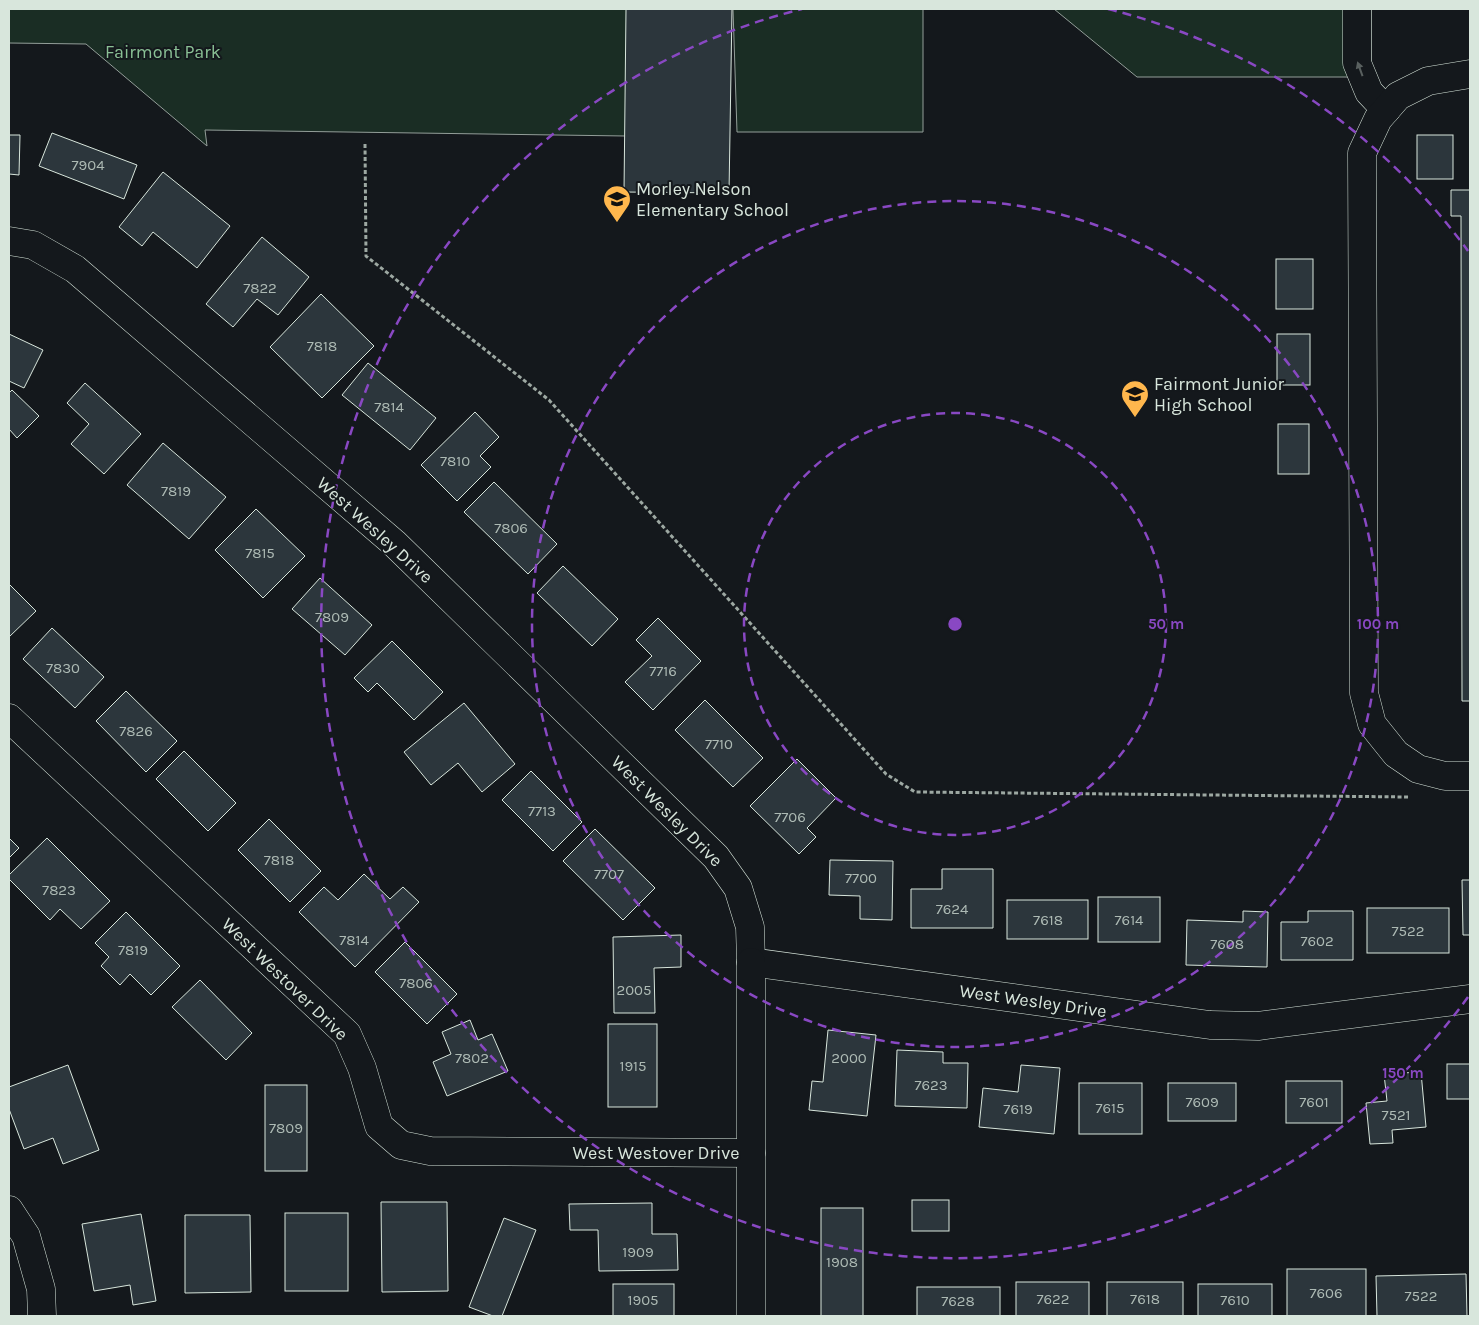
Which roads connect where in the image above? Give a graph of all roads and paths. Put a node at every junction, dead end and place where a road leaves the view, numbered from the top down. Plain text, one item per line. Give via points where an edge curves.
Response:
1 (1357, 9) edge
2 (1470, 74) edge
3 (1386, 110) junction
4 (365, 144) dead end
5 (9, 241) edge
6 (9, 718) edge
7 (1470, 776) edge
8 (1418, 797) dead end
9 (751, 962) junction
10 (1470, 1000) edge
11 (751, 1153) junction
12 (9, 1210) edge
13 (42, 1316) edge
14 (751, 1316) edge

3 -> 1 street via 1369,92 1358,63
2 - 3 street via 1428,81 1398,96
3 - 7 street via 1378,119 1362,153 1364,693 1372,724 1396,754 1418,769 1446,776
4 - 8 path via 366,256 549,400 886,774 915,792
5 - 9 street, West Wesley Drive via 33,245 76,269 394,543 716,858 738,888 750,927
6 - 11 street, West Westover Drive via 347,1034 362,1068 379,1126 400,1145 430,1151
9 - 10 street, West Wesley Drive via 1210,1025 1258,1026
9 - 11 street
11 - 14 street
12 - 13 street via 26,1236 41,1288

